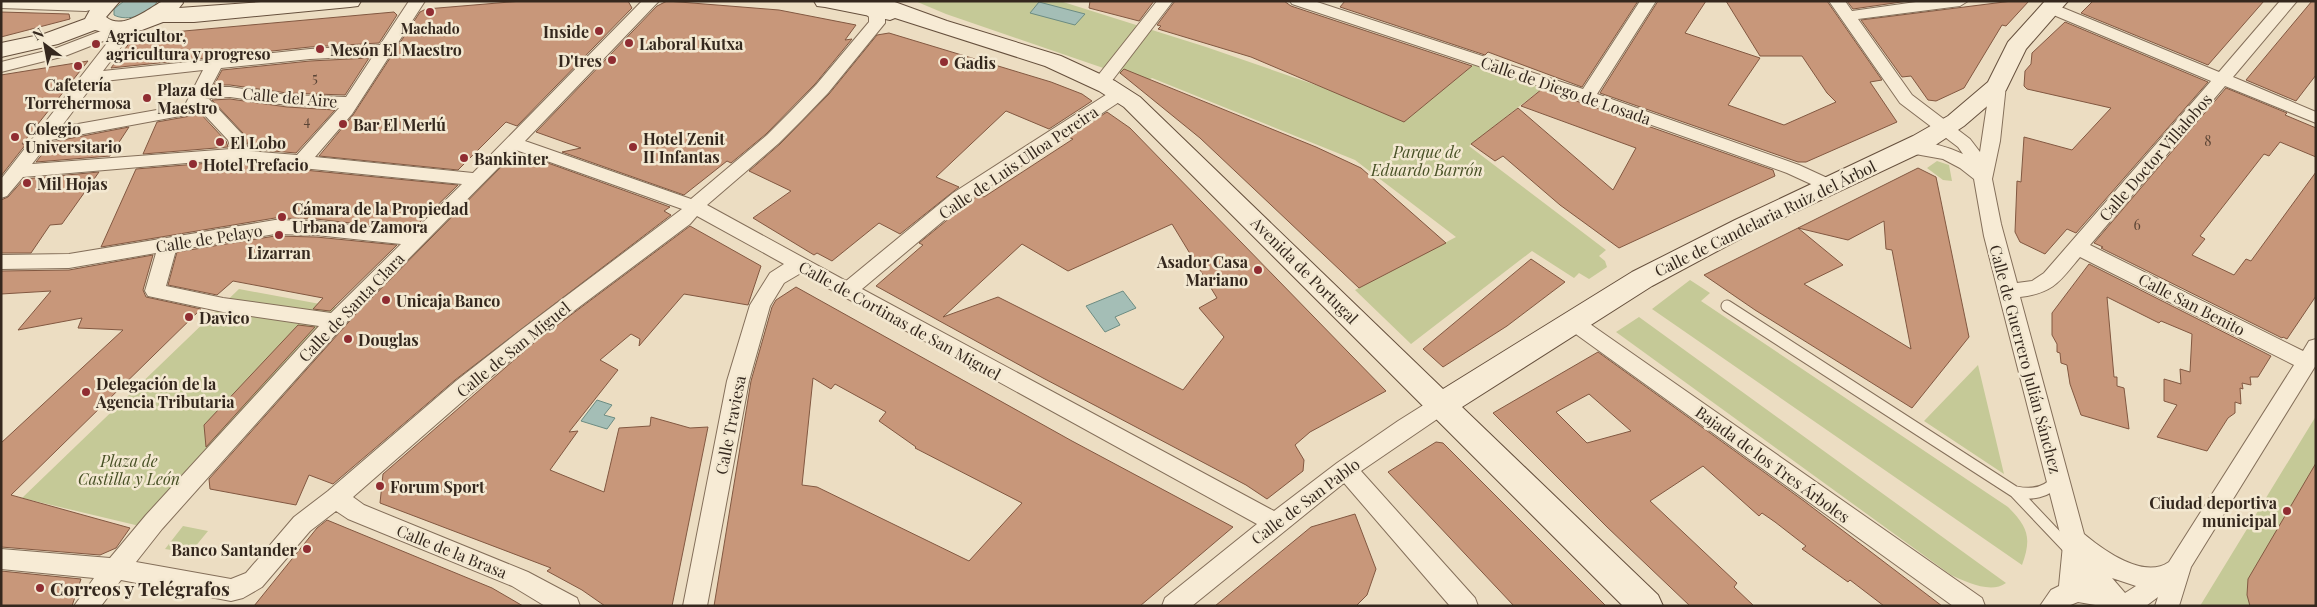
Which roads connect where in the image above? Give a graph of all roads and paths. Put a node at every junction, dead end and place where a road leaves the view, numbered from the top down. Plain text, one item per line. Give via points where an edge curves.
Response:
1 (350, 1) edge
2 (417, 1) edge
3 (651, 1) edge
4 (825, 1) edge
5 (895, 1) edge
6 (1165, 1) edge
7 (1298, 1) edge
8 (1648, 1) edge
9 (1837, 1) edge
10 (1960, 1) edge
11 (108, 2) edge
12 (1, 3) edge
13 (2281, 3) edge
14 (870, 5) edge
15 (2053, 5) edge
16 (166, 8) edge
17 (1848, 16) junction
18 (911, 17) junction
19 (96, 22) junction
20 (128, 26) junction
21 (1, 50) edge
22 (385, 50) junction
23 (216, 64) junction
24 (1, 67) edge
25 (90, 77) junction
26 (2223, 79) junction
27 (1998, 85) junction
28 (1111, 87) junction
29 (1587, 96) junction
30 (197, 98) junction
31 (350, 102) junction
32 (2316, 118) edge
33 (1945, 129) junction
34 (45, 134) junction
35 (513, 143) junction
36 (1910, 148) junction
37 (242, 156) junction
38 (302, 162) junction
39 (17, 171) junction
40 (1983, 178) junction
41 (477, 179) junction
42 (1830, 186) junction
43 (1, 192) edge
44 (695, 207) junction
45 (417, 239) junction
46 (168, 244) junction
47 (2077, 247) junction
48 (1, 262) edge
49 (802, 266) junction
50 (847, 291) junction
51 (2009, 291) junction
52 (1727, 306) dead end
53 (335, 321) junction
54 (1573, 322) junction
55 (2311, 355) edge
56 (1441, 405) junction
57 (1345, 469) junction
58 (2057, 478) junction
59 (2015, 492) junction
60 (336, 498) junction
61 (1274, 523) junction
62 (2074, 549) junction
63 (1, 559) edge
64 (116, 569) junction
65 (2174, 570) junction
66 (2061, 599) edge
67 (2123, 603) edge
68 (86, 606) edge
69 (568, 606) edge
70 (695, 606) edge
71 (1174, 606) edge
72 (1466, 606) edge
73 (1646, 606) edge
74 (1973, 606) edge
75 (2168, 606) edge

1 - 16 main road via 194,15
2 - 22 street
3 - 35 street, Calle de Santa Clara
4 - 14 main road, Avenida de Portugal
5 - 18 main road
6 - 28 street, Calle de Luis Ulloa Pereira
7 - 29 street, Calle de Diego de Losada
8 - 29 street
9 - 17 street, Calle de Guerrero Julián Sánchez
10 - 17 street
11 - 12 street via 86,6
11 - 19 main road via 96,14
13 - 26 street, Calle Doctor Villalobos
14 - 18 main road, Avenida de Portugal
14 - 44 street, Calle de San Miguel via 877,15 877,23 826,84 773,139
15 - 26 street
15 - 27 main road, Calle de Candelaria Ruiz del Árbol via 2016,47
16 - 20 main road
17 - 33 street, Calle de Guerrero Julián Sánchez via 1906,99
18 - 28 main road, Avenida de Portugal via 1039,56
19 - 20 main road via 106,26
19 - 21 main road via 50,39
20 - 24 street via 59,53
20 - 25 street
22 - 23 street
22 - 31 street
23 - 25 street
23 - 30 street
25 - 34 street
26 - 32 street
26 - 47 street, Calle Doctor Villalobos
27 - 33 main road, Calle de Candelaria Ruiz del Árbol
27 - 40 street, Calle de Guerrero Julián Sánchez
28 - 50 street, Calle de Luis Ulloa Pereira via 960,197
28 - 56 main road, Avenida de Portugal via 1173,139
29 - 42 street, Calle de Diego de Losada via 1793,169
30 - 31 street, Calle del Aire via 230,92
30 - 34 street via 192,109
30 - 37 street via 236,138
31 - 38 street
33 - 36 main road, Calle de Candelaria Ruiz del Árbol
33 - 40 street, Calle de Guerrero Julián Sánchez via 1972,152
34 - 39 street
35 - 41 street, Calle de Santa Clara
35 - 44 street, Calle de Cortinas de San Miguel
36 - 40 street via 1950,155
36 - 42 main road, Calle de Candelaria Ruiz del Árbol
37 - 38 street
37 - 39 street via 222,154
38 - 41 street
39 - 43 street
40 - 51 street, Calle de Guerrero Julián Sánchez via 1992,229
41 - 45 street, Calle de Santa Clara
42 - 54 main road, Calle de Candelaria Ruiz del Árbol via 1651,274
44 - 49 street, Calle de Cortinas de San Miguel
44 - 60 street, Calle de San Miguel via 680,222 528,335
45 - 46 street, Calle de Pelayo via 275,227
45 - 53 street, Calle de Santa Clara
46 - 48 street, Calle de Pelayo via 69,260
46 - 53 street via 156,291 223,305
47 - 51 street, Calle Doctor Villalobos via 2046,282 2029,290
47 - 55 street, Calle San Benito
49 - 50 street, Calle de Cortinas de San Miguel
49 - 70 street, Calle Traviesa via 793,267 777,278 760,305 738,381
50 - 61 street, Calle de Cortinas de San Miguel
51 - 58 street, Calle de Guerrero Julián Sánchez
52 - 59 lane
53 - 64 street, Calle de Santa Clara via 154,522
54 - 56 main road, Calle de Candelaria Ruiz del Árbol
54 - 74 street, Bajada de los Tres Árboles
55 - 65 street
56 - 57 street, Calle de San Pablo
56 - 73 main road, Avenida de Portugal
57 - 61 street, Calle de San Pablo
57 - 72 street
58 - 59 lane via 2053,486 2043,490 2025,494
58 - 62 street, Calle de Guerrero Julián Sánchez
59 - 62 lane
60 - 64 street, Calle de San Miguel via 297,529 254,580 237,590
60 - 69 street, Calle de la Brasa via 356,512 520,580
61 - 71 street, Calle de San Pablo
62 - 65 street via 2125,572 2148,578
62 - 66 street, Calle de Guerrero Julián Sánchez
62 - 67 street, Calle de Guerrero Julián Sánchez
63 - 64 street, Calle de San Miguel
64 - 68 street, Calle de Santa Clara
65 - 67 street
65 - 75 street
66 - 67 street via 2091,592

